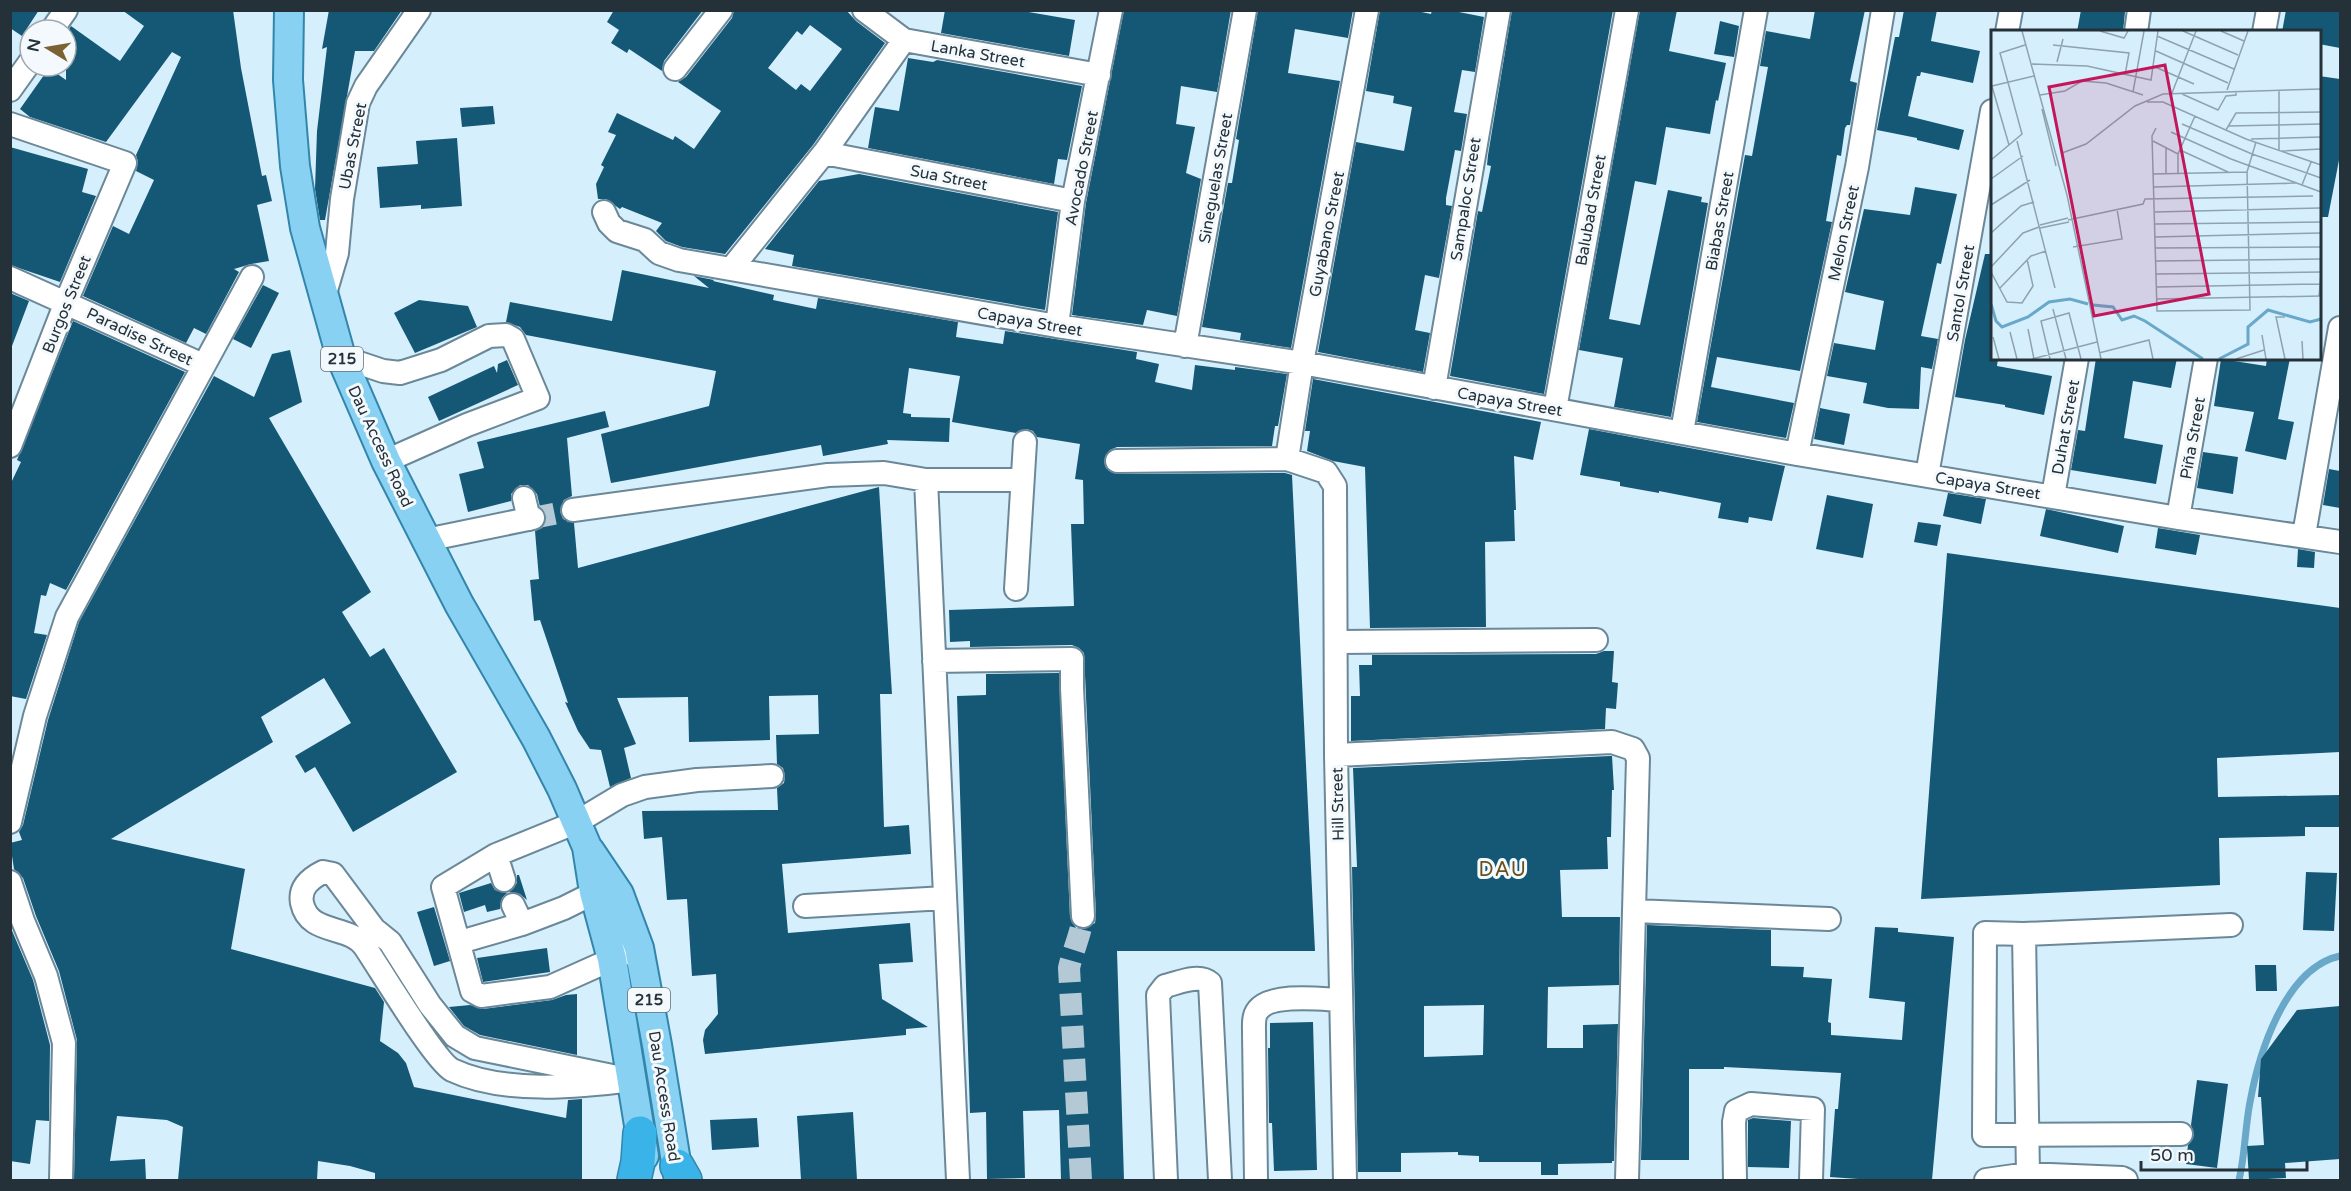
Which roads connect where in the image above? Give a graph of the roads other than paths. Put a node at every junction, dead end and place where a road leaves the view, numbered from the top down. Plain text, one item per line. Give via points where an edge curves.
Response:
1 (289, 10) edge
2 (419, 10) edge
3 (722, 10) edge
4 (1111, 10) edge
5 (1245, 10) edge
6 (1368, 10) edge
7 (1499, 10) edge
8 (1627, 10) edge
9 (1756, 10) edge
10 (1883, 10) edge
11 (2011, 10) edge
12 (2139, 10) edge
13 (2268, 10) edge
14 (873, 13) edge
15 (2007, 30) edge
16 (2136, 30) edge
17 (2264, 30) edge
18 (904, 40) junction
19 (675, 69) dead end
20 (1100, 75) junction
21 (1991, 117) edge
22 (10, 124) edge
23 (824, 153) junction
24 (1073, 201) junction
25 (604, 212) dead end
26 (732, 269) junction
27 (252, 277) dead end
28 (10, 278) edge
29 (324, 297) junction
30 (66, 302) junction
31 (1057, 326) junction
32 (2340, 328) edge
33 (1185, 346) junction
34 (341, 357) junction
35 (2078, 360) edge
36 (2206, 360) edge
37 (1302, 363) junction
38 (203, 365) junction
39 (1434, 388) junction
40 (1555, 409) junction
41 (17, 415) edge
42 (1682, 432) junction
43 (1025, 442) dead end
44 (10, 446) edge
45 (1797, 454) junction
46 (1287, 459) junction
47 (386, 461) junction
48 (1117, 461) dead end
49 (1927, 475) junction
50 (926, 480) junction
51 (1022, 480) junction
52 (2053, 496) junction
53 (573, 510) tunnel mouth
54 (504, 514) dead end
55 (2178, 518) junction
56 (2304, 535) junction
57 (426, 540) junction
58 (2340, 542) edge
59 (1016, 589) dead end
60 (1596, 640) dead end
61 (1337, 642) junction
62 (934, 661) junction
63 (1336, 755) junction
64 (772, 776) dead end
65 (10, 822) edge
66 (582, 834) junction
67 (496, 855) junction
68 (504, 880) dead end
69 (10, 882) edge
70 (604, 888) junction
71 (945, 898) junction
72 (805, 906) dead end
73 (1634, 911) junction
74 (1083, 916) tunnel mouth
75 (1829, 919) dead end
76 (2231, 926) dead end
77 (2024, 934) junction
78 (367, 935) dead end
79 (460, 942) junction
80 (639, 948) junction
81 (612, 959) junction
82 (1340, 999) junction
83 (416, 1003) junction
84 (632, 1080) junction
85 (640, 1133) junction
86 (2029, 1134) junction
87 (2181, 1134) dead end
88 (2028, 1174) junction
89 (680, 1176) edge
90 (61, 1180) edge
91 (634, 1180) edge
92 (648, 1180) edge
93 (958, 1180) edge
94 (1166, 1180) edge
95 (1220, 1180) edge
96 (1256, 1180) edge
97 (1345, 1180) edge
98 (1627, 1180) edge
99 (1735, 1180) edge
100 (1811, 1180) edge
101 (1986, 1180) edge
102 (2126, 1180) edge

1 - 29 main road, Dau Access Road / 215 via 288,80 295,166 305,228
2 - 29 street, Ubas Street via 358,103 337,253
3 - 19 street
4 - 20 street, Avocado Street
5 - 33 street, Sineguelas Street
6 - 37 street, Guyabano Street
7 - 39 street, Sampaloc Street
8 - 40 street, Balubad Street
9 - 42 street, Biabas Street
10 - 45 street, Melon Street via 1857,167
11 - 15 street
12 - 16 street
13 - 17 street
14 - 18 street, Lanka Street
18 - 20 street, Lanka Street
18 - 23 street
20 - 24 street, Avocado Street
21 - 49 street, Santol Street
22 - 30 street, Burgos Street via 125,163
23 - 24 street, Sua Street
23 - 26 street
24 - 31 street, Avocado Street
25 - 26 street, Capaya Street via 617,231 645,240 659,253
26 - 31 street, Capaya Street
27 - 38 street
28 - 30 street, Paradise Street
29 - 34 main road, Dau Access Road / 215
30 - 38 street, Paradise Street
30 - 41 street, Burgos Street
31 - 33 street, Capaya Street
32 - 56 street
33 - 37 street, Capaya Street
34 - 47 main road, Dau Access Road / 215
34 - 47 street via 399,373 441,360 489,336 506,335 513,339 538,399
35 - 52 street, Duhat Street
36 - 55 street, Piña Street
37 - 39 street, Capaya Street
37 - 46 street, Guyabano Street
38 - 65 street via 67,617 35,716
39 - 40 street, Capaya Street
40 - 42 street, Capaya Street
41 - 44 street, Burgos Street
42 - 45 street, Capaya Street
43 - 51 street
45 - 49 street, Capaya Street
46 - 48 street, Hill Street
46 - 61 street, Hill Street via 1326,472 1335,486
47 - 57 main road, Dau Access Road / 215
49 - 52 street, Capaya Street
50 - 51 street
50 - 53 street via 884,473 828,475
50 - 62 street
51 - 59 street
52 - 55 street, Capaya Street
54 - 57 street
55 - 56 street, Capaya Street
56 - 58 street, Capaya Street
57 - 66 main road, Dau Access Road / 215 via 536,738
60 - 61 street
61 - 63 street, Hill Street
62 - 71 street
62 - 74 street via 1072,659
63 - 73 street via 1612,742 1633,749 1638,758
63 - 82 street, Hill Street
64 - 66 street via 645,787 622,795
66 - 67 street
66 - 70 main road, Dau Access Road / 215
67 - 68 street
67 - 79 street via 443,887
69 - 90 street via 46,976 64,1043
70 - 79 street via 564,908 517,914
70 - 80 main road, Dau Access Road / 215 via 627,911
70 - 81 main road, Dau Access Road / 215
71 - 72 street
71 - 93 street
73 - 75 street
73 - 98 street
76 - 77 street
77 - 86 street
77 - 86 street via 1985,933 1984,1135
78 - 83 street
79 - 81 street via 472,991 481,996 550,987
80 - 81 street
80 - 89 main road, Dau Access Road / 215
81 - 84 main road, Dau Access Road / 215
82 - 96 street via 1278,999 1268,1002 1254,1018
82 - 97 street, Hill Street
83 - 84 street via 475,1048
83 - 84 street via 431,1047 450,1069 487,1082 569,1088
84 - 85 main road, Dau Access Road / 215
85 - 91 highway
85 - 92 main road, Dau Access Road / 215
86 - 87 street
86 - 88 street
88 - 101 street
88 - 102 street
94 - 95 street via 1158,995 1165,986 1206,979 1210,983
99 - 100 street via 1736,1111 1751,1104 1813,1109

